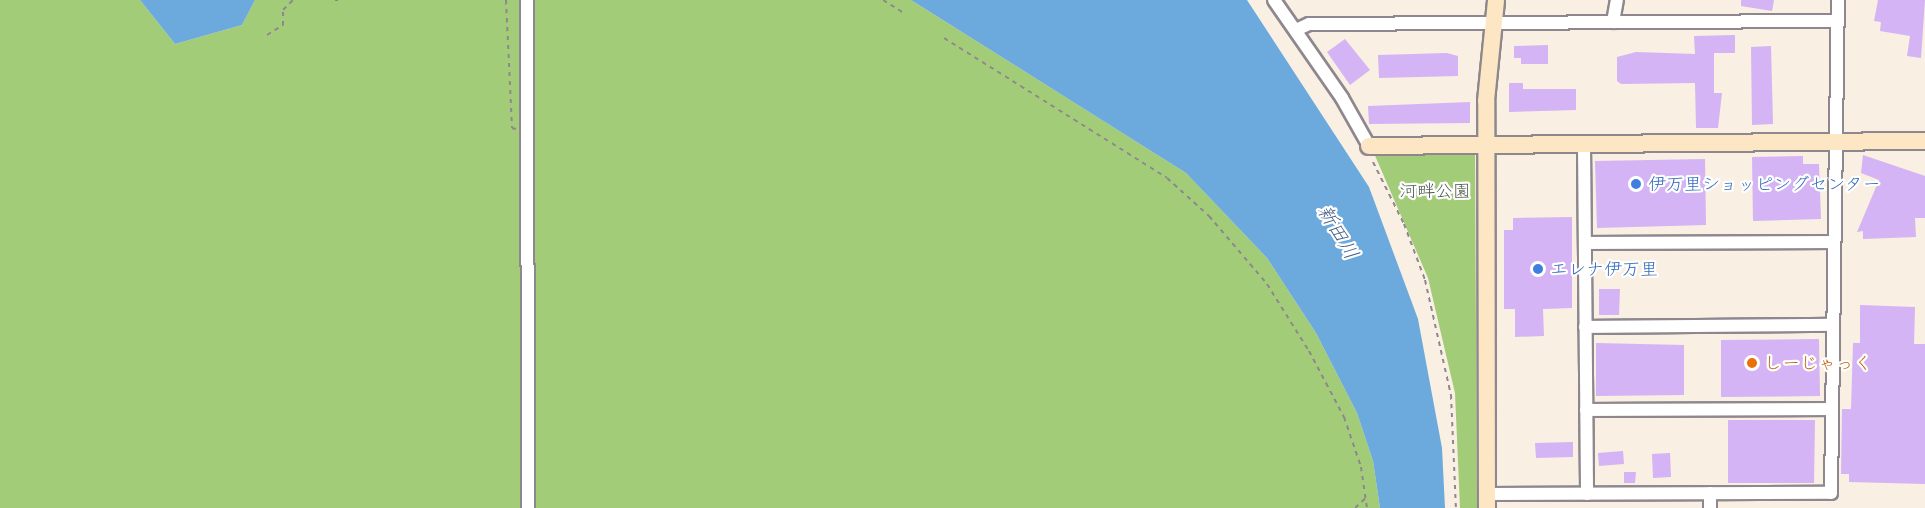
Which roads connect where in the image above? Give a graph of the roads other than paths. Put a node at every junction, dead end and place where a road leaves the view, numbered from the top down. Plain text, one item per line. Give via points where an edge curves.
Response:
1 (527, 0) edge
2 (1274, 0) edge
3 (1496, 0) edge
4 (1617, 0) edge
5 (1838, 0) edge
6 (1836, 21) junction
7 (1613, 22) junction
8 (1492, 23) junction
9 (1296, 30) junction
10 (1925, 141) edge
11 (1836, 142) junction
12 (1486, 144) junction
13 (1584, 144) junction
14 (1369, 146) joint
15 (1834, 242) junction
16 (1585, 243) junction
17 (1833, 325) junction
18 (1586, 327) junction
19 (1586, 410) junction
20 (1832, 410) junction
21 (1710, 493) junction
22 (1587, 494) junction
23 (1487, 501) edge
24 (528, 508) edge
25 (1710, 508) edge

1 - 24 street
2 - 9 street
3 - 8 street
4 - 7 street
5 - 6 street
6 - 7 street
6 - 11 street
7 - 8 street
8 - 9 street via 1309,24
8 - 12 street
9 - 14 street
10 - 11 street
11 - 13 street
11 - 15 street
12 - 13 street
12 - 14 street
12 - 23 street
13 - 16 street
15 - 16 street
15 - 17 street
16 - 18 street
17 - 18 street
17 - 20 street
18 - 19 street
19 - 20 street
19 - 22 street
20 - 21 street via 1831,493
21 - 22 street
21 - 25 street
22 - 23 street

